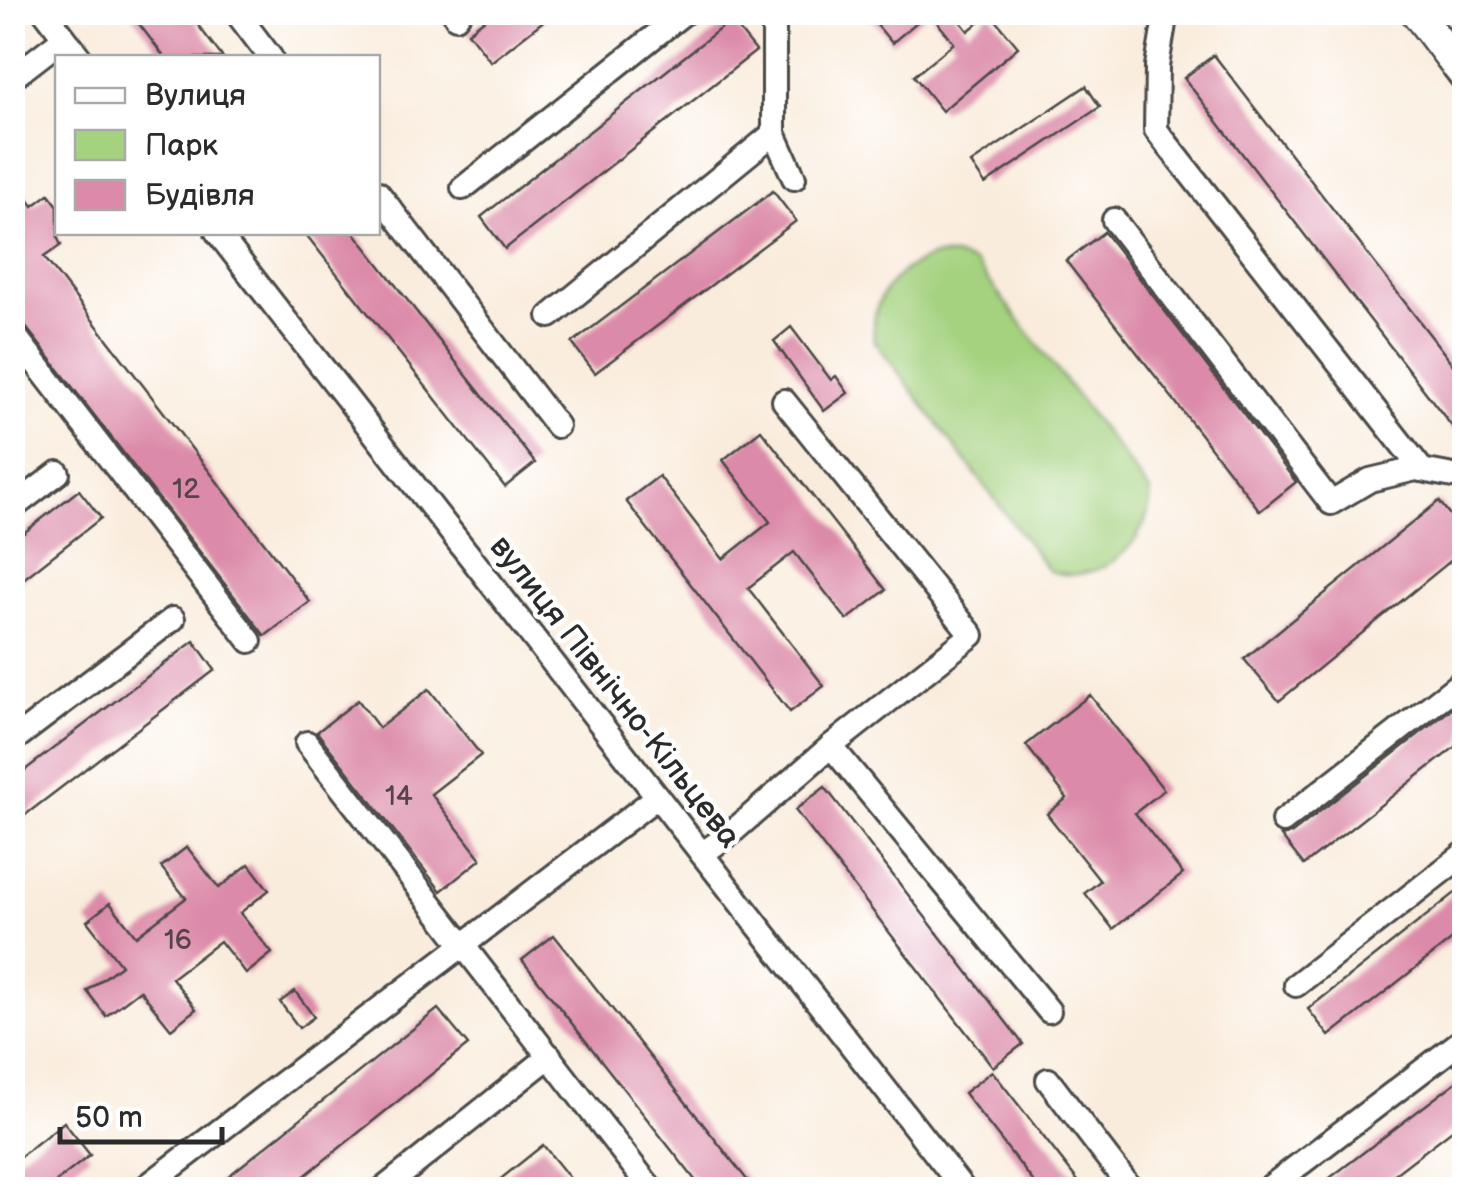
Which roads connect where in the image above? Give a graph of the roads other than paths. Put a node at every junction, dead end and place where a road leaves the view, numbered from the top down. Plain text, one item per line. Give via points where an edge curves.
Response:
1 (45, 12) edge
2 (236, 12) edge
3 (685, 12) edge
4 (774, 12) edge
5 (1166, 12) edge
6 (1416, 12) edge
7 (64, 38) junction
8 (78, 55) edge
9 (269, 55) edge
10 (1464, 75) edge
11 (12, 78) edge
12 (774, 133) junction
13 (794, 178) dead end
14 (463, 188) dead end
15 (380, 196) edge
16 (1114, 220) dead end
17 (227, 236) edge
18 (550, 316) dead end
19 (12, 332) edge
20 (784, 401) dead end
21 (557, 426) dead end
22 (1422, 470) junction
23 (58, 473) dead end
24 (1464, 478) edge
25 (12, 508) edge
26 (173, 619) dead end
27 (250, 641) dead end
28 (1464, 680) edge
29 (12, 740) edge
30 (307, 743) dead end
31 (831, 746) junction
32 (657, 796) junction
33 (1283, 822) dead end
34 (702, 854) junction
35 (1464, 854) edge
36 (464, 944) junction
37 (1296, 985) dead end
38 (1049, 1011) dead end
39 (1464, 1039) edge
40 (550, 1056) junction
41 (1048, 1080) dead end
42 (142, 1190) edge
43 (382, 1190) edge
44 (652, 1190) edge
45 (964, 1190) edge
46 (1132, 1190) edge
47 (1266, 1190) edge

1 - 7 street
2 - 9 street
3 - 14 street
4 - 12 street
5 - 22 street via 1156,130
6 - 10 main road
7 - 8 street
7 - 11 street
12 - 13 street
12 - 18 street
15 - 21 street
16 - 22 street via 1331,503 1370,480
17 - 32 street, вулиця Північно-Кільцева
19 - 27 street
20 - 31 street via 972,635
22 - 24 street
23 - 25 street
26 - 29 street
28 - 33 street
30 - 36 street
31 - 34 street
31 - 38 street
32 - 34 street, вулиця Північно-Кільцева
32 - 36 street
34 - 45 street, вулиця Північно-Кільцева
35 - 37 street
36 - 40 street
36 - 42 street
39 - 47 street
40 - 43 street
40 - 44 street
41 - 46 street

